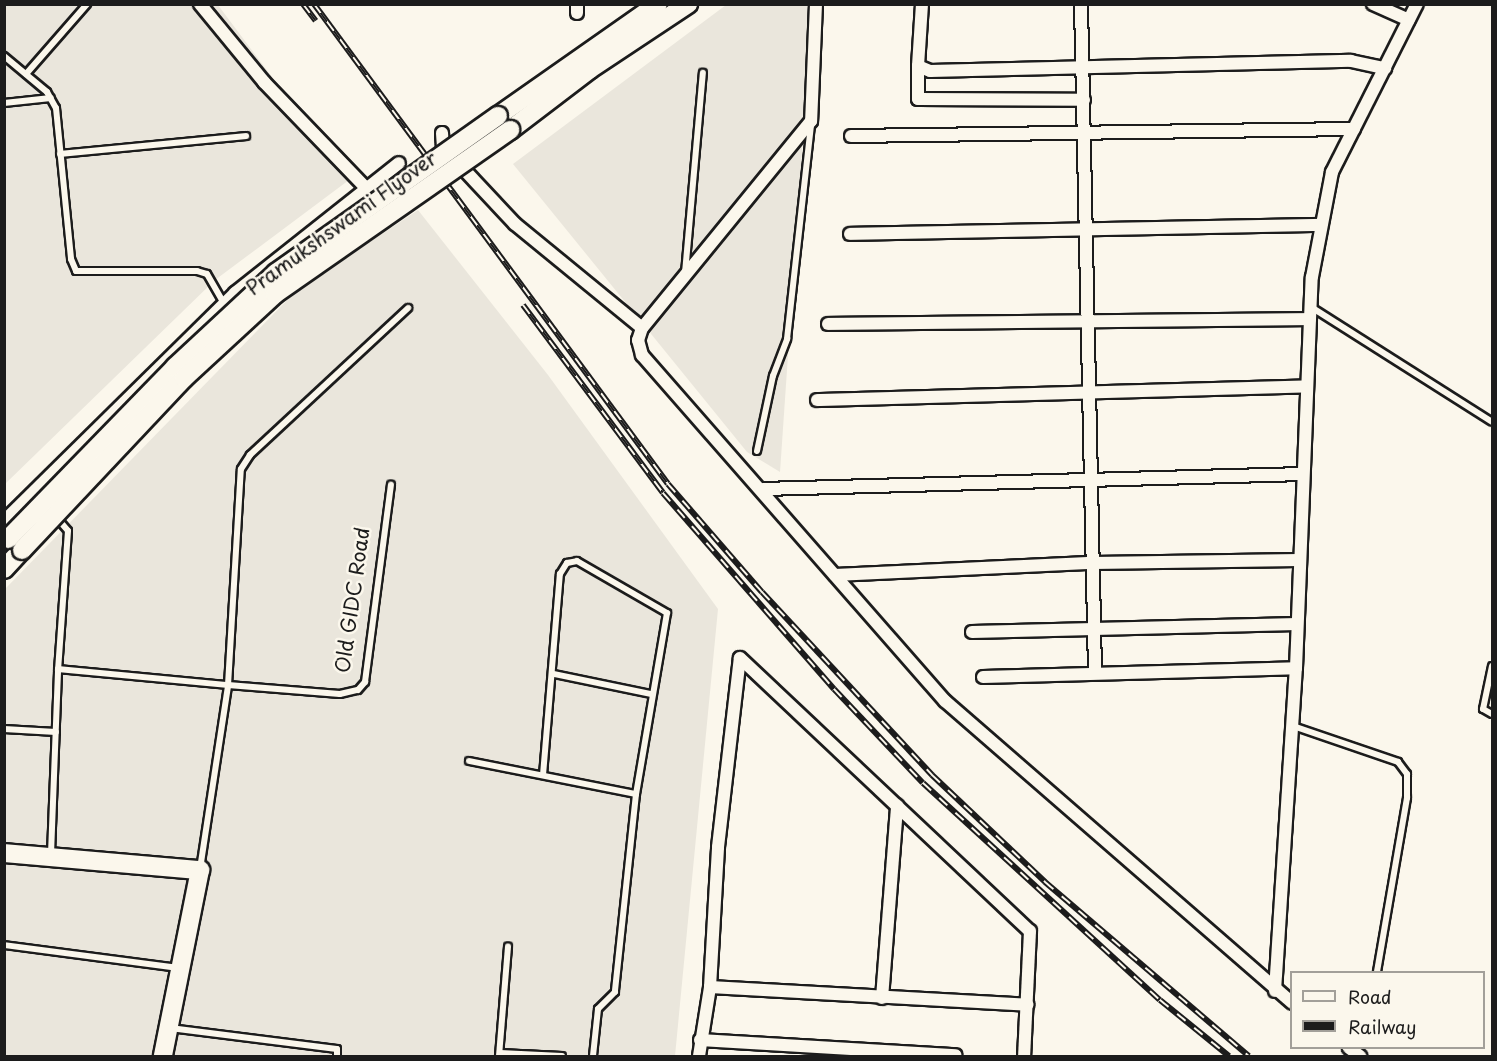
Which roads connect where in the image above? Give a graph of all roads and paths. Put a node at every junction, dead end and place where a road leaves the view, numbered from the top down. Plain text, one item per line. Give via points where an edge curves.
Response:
1 (87, 4) edge
2 (200, 4) edge
3 (658, 4) edge
4 (688, 4) edge
5 (816, 4) edge
6 (922, 4) edge
7 (1081, 4) edge
8 (1373, 4) edge
9 (1417, 4) edge
10 (1409, 20) junction
11 (4, 56) edge
12 (918, 66) junction
13 (1083, 68) junction
14 (1385, 68) junction
15 (703, 73) dead end
16 (26, 74) junction
17 (51, 98) junction
18 (1084, 100) junction
19 (4, 103) edge
20 (811, 121) junction
21 (1354, 129) junction
22 (442, 133) dead end
23 (1084, 134) junction
24 (246, 136) dead end
25 (851, 136) dead end
26 (60, 154) junction
27 (399, 163) dead end
28 (368, 189) junction
29 (1320, 225) junction
30 (1088, 230) junction
31 (850, 234) dead end
32 (685, 276) junction
33 (224, 303) junction
34 (408, 308) dead end
35 (1310, 313) junction
36 (828, 324) dead end
37 (1089, 324) junction
38 (642, 328) junction
39 (1306, 386) junction
40 (1089, 391) junction
41 (817, 400) dead end
42 (1492, 422) edge
43 (757, 451) dead end
44 (1302, 474) junction
45 (1090, 480) junction
46 (391, 485) dead end
47 (763, 489) junction
48 (34, 492) junction
49 (4, 521) edge
50 (12, 544) edge
51 (1299, 560) junction
52 (1093, 563) junction
53 (4, 569) edge
54 (835, 575) junction
55 (1297, 624) junction
56 (1095, 627) junction
57 (972, 632) dead end
58 (1492, 666) edge
59 (1296, 668) junction
60 (58, 669) junction
61 (1095, 671) junction
62 (554, 674) junction
63 (983, 676) dead end
64 (228, 685) junction
65 (651, 694) junction
66 (1492, 714) edge
67 (1292, 725) junction
68 (4, 729) edge
69 (56, 732) junction
70 (469, 762) dead end
71 (543, 775) junction
72 (636, 794) junction
73 (897, 806) junction
74 (4, 853) edge
75 (51, 854) junction
76 (200, 870) junction
77 (4, 945) edge
78 (508, 946) dead end
79 (181, 968) junction
80 (1377, 971) edge
81 (710, 987) junction
82 (1275, 991) junction
83 (882, 998) junction
84 (1290, 1002) edge
85 (1027, 1005) junction
86 (169, 1028) junction
87 (700, 1040) junction
88 (500, 1055) edge
89 (956, 1055) dead end
90 (163, 1056) edge
91 (337, 1056) edge
92 (562, 1056) edge
93 (592, 1056) edge
94 (699, 1056) edge
95 (1024, 1056) edge

1 - 16 lane
2 - 28 street via 264,82
3 - 50 main road, Pramukshswami Flyover, bridge via 276,273 175,366
4 - 50 main road, Pramukshswami Flyover, bridge via 590,69 510,130 275,294
5 - 20 street
6 - 12 street
7 - 13 street
8 - 10 street
9 - 10 street
10 - 14 street
11 - 16 lane
12 - 13 street via 930,71
12 - 18 street via 918,99
13 - 14 street via 1351,61
13 - 18 street
14 - 21 street
15 - 32 lane
16 - 17 lane
17 - 19 lane
17 - 26 lane
18 - 23 street
20 - 32 street
20 - 43 lane via 787,339 773,376
21 - 23 street
21 - 29 street via 1332,172
22 - 38 street via 443,147 515,224
23 - 25 street
23 - 30 street
24 - 26 lane
26 - 33 lane via 71,259 76,271 196,271 207,274
27 - 28 street
28 - 33 street via 274,259
29 - 30 street
29 - 35 street
30 - 31 street
30 - 37 street
32 - 38 street
33 - 48 street
34 - 64 lane via 250,455 241,469
35 - 37 street
35 - 39 street
35 - 42 lane
36 - 37 street
37 - 40 street
38 - 47 street via 638,340 642,355 710,436
39 - 40 street
39 - 44 street
40 - 41 street
40 - 45 street
44 - 45 street
44 - 51 street
45 - 47 street
45 - 52 street
46 - 64 lane, Old GIDC Road via 365,682 358,690 340,694
47 - 54 street
48 - 49 street
48 - 60 lane via 68,531
50 - 53 main road, Pramukshswami Flyover
51 - 52 street
51 - 55 street
52 - 54 street
52 - 56 street
54 - 82 street via 945,700
55 - 56 street
55 - 59 street
56 - 57 street
56 - 61 street
58 - 66 lane via 1483,709
59 - 61 street
59 - 67 street
60 - 64 lane
60 - 69 lane
61 - 63 street
62 - 65 lane
62 - 65 lane via 561,574 567,563 577,561 666,610
62 - 71 lane
64 - 76 lane
65 - 72 lane
67 - 80 lane via 1398,762 1407,774 1407,798
67 - 82 street
68 - 69 lane
69 - 75 lane
70 - 71 lane
71 - 72 lane
72 - 93 lane via 615,992 598,1009
73 - 81 street via 740,658 718,847
73 - 83 street
73 - 85 street via 1030,931
74 - 75 main road
75 - 76 main road via 120,865
76 - 79 main road
77 - 79 lane
78 - 88 lane
79 - 86 main road
81 - 83 street
81 - 87 street
82 - 84 street
83 - 85 street
85 - 95 street
86 - 90 main road
86 - 91 lane via 337,1049
87 - 89 street
87 - 94 street
88 - 92 lane

